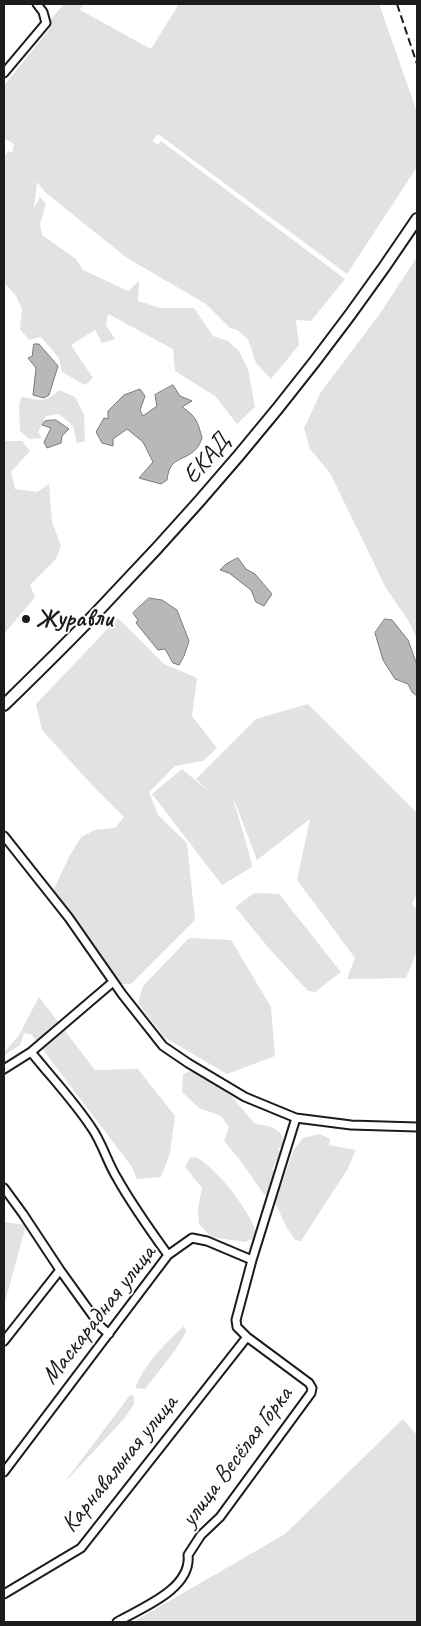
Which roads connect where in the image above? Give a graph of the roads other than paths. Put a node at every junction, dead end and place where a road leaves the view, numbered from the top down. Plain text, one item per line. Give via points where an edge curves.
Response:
1 (37, 4) edge
2 (4, 73) edge
3 (417, 219) edge
4 (4, 705) edge
5 (4, 836) edge
6 (113, 982) junction
7 (31, 1052) junction
8 (4, 1069) edge
9 (296, 1118) junction
10 (417, 1127) edge
11 (4, 1188) edge
12 (168, 1255) junction
13 (252, 1260) junction
14 (60, 1270) junction
15 (109, 1334) junction
16 (246, 1337) junction
17 (4, 1340) edge
18 (4, 1472) edge
19 (4, 1594) edge
20 (117, 1622) edge

1 - 2 street via 46,23
3 - 4 highway, ЕКАД via 339,330 269,420 113,595
5 - 6 street
6 - 7 street
6 - 9 street via 163,1046 245,1097
7 - 8 street
7 - 12 street via 91,1126 120,1183
9 - 10 street via 351,1125
9 - 13 street
11 - 14 street
12 - 13 street, Маскарадная улица via 192,1238
12 - 15 street, Маскарадная улица
13 - 16 street, улица Весёлая Горка via 237,1314 237,1327
14 - 15 street
14 - 17 street
15 - 18 street, Маскарадная улица
16 - 19 street, Карнавальная улица via 81,1548
16 - 20 street, улица Весёлая Горка via 309,1383 311,1393 220,1517 201,1535 188,1555 186,1569 177,1584 170,1592

